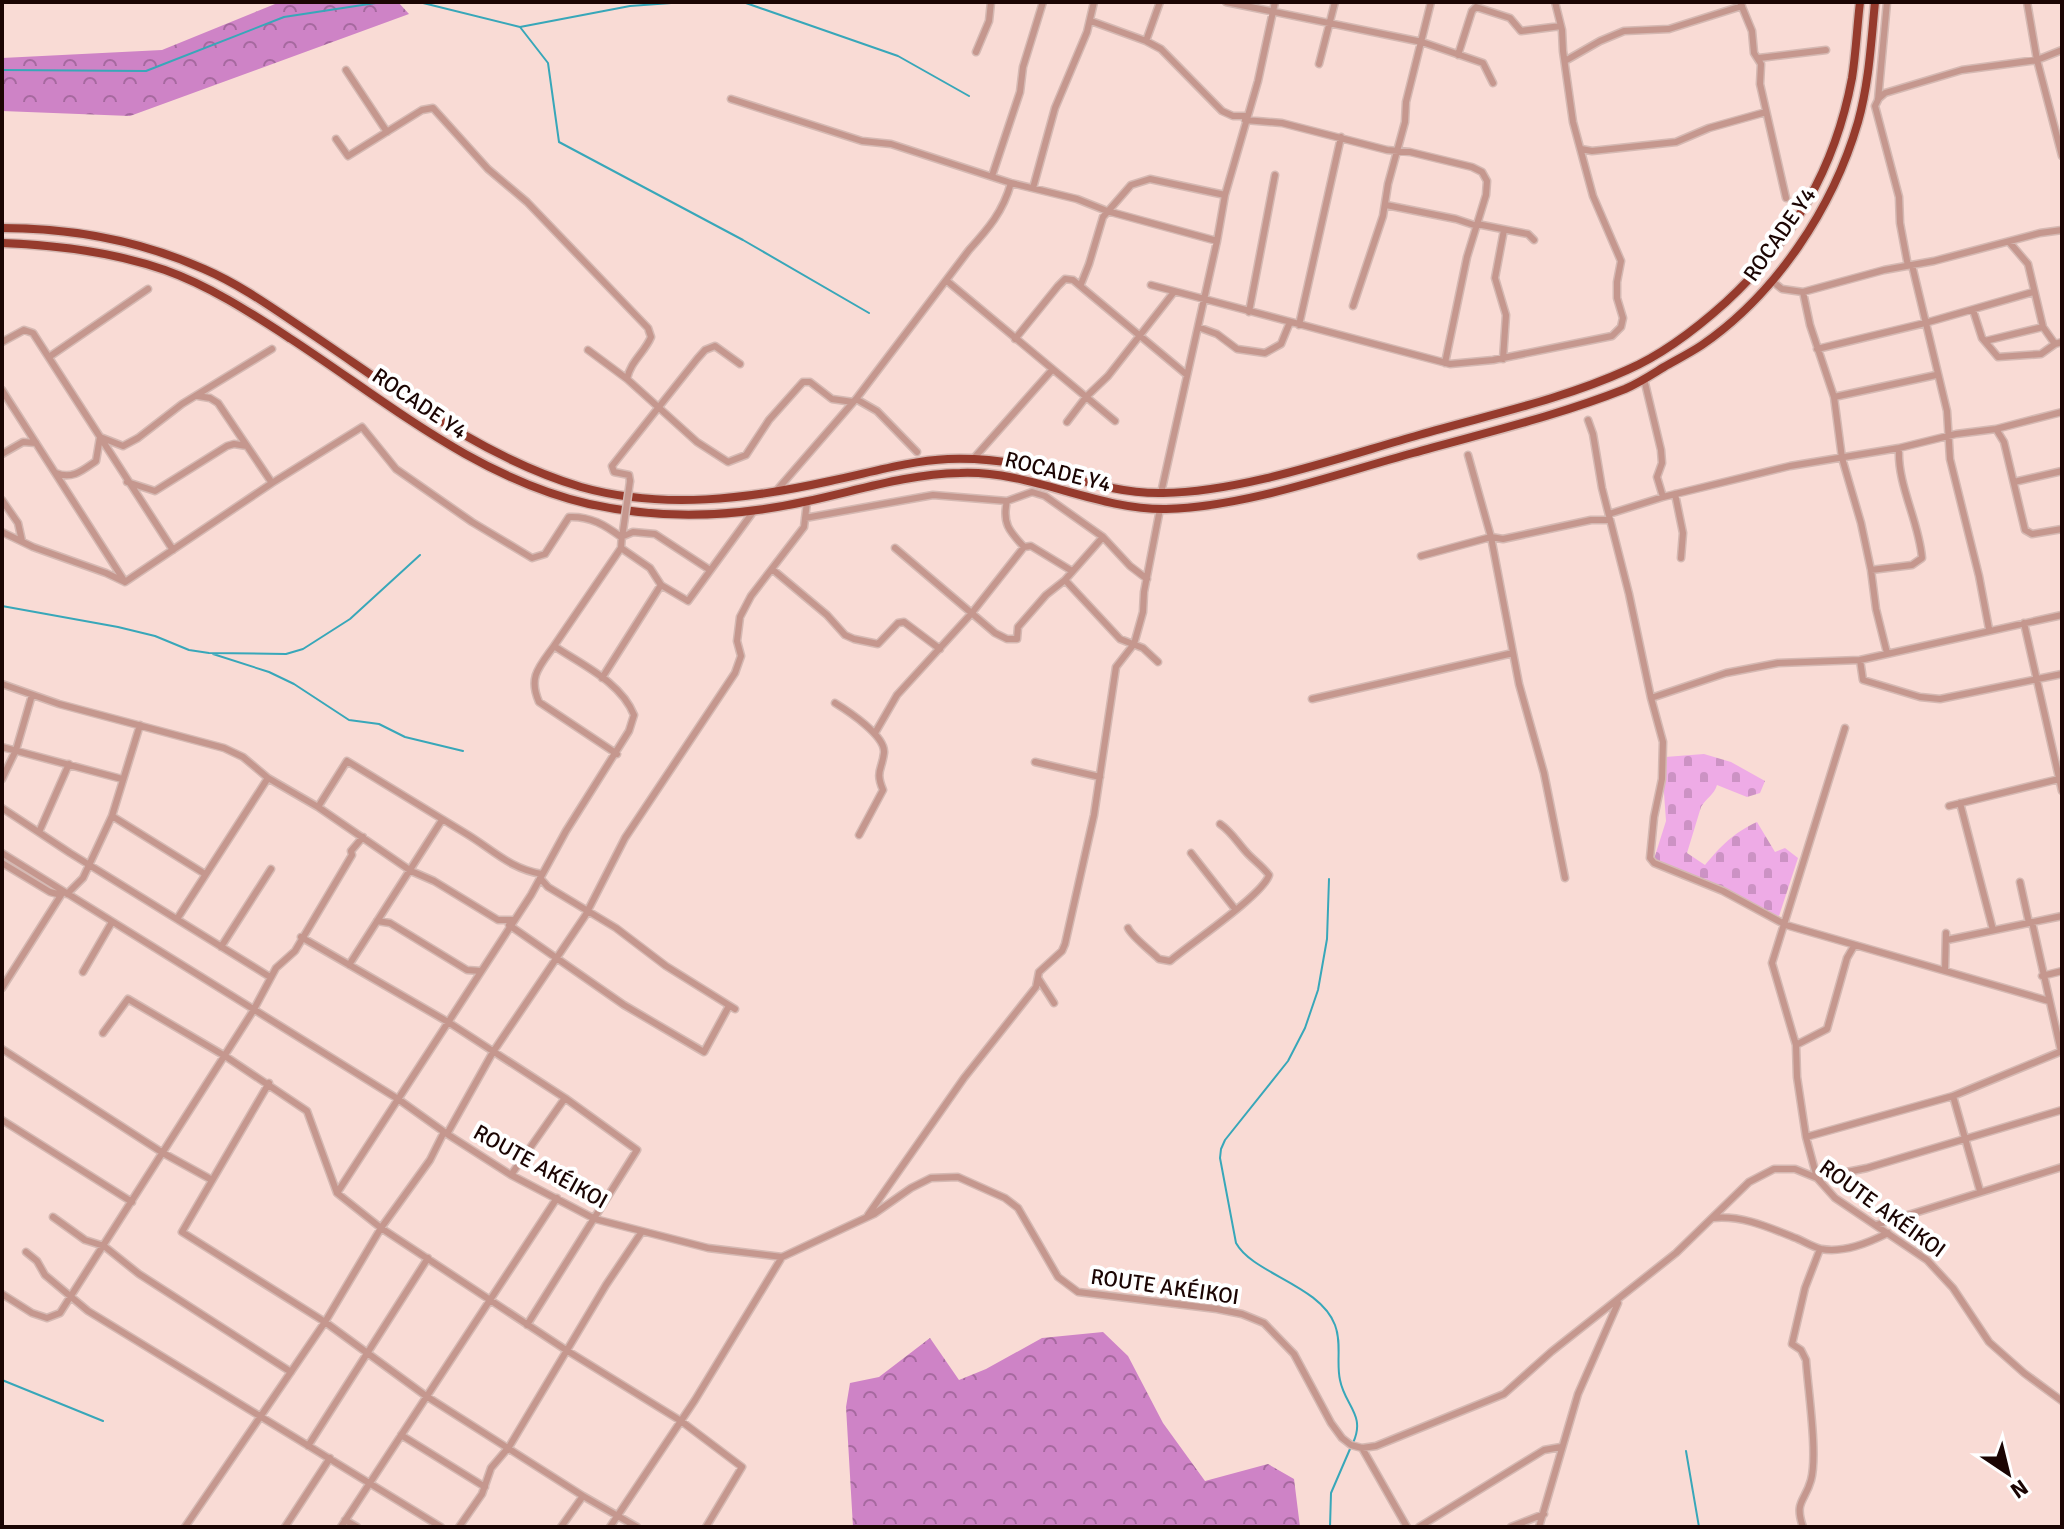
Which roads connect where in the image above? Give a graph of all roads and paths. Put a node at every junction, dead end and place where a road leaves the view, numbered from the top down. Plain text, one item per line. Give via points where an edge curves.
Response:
1 (991, 2) edge
2 (1043, 2) edge
3 (1094, 2) edge
4 (1160, 2) edge
5 (1226, 2) edge
6 (1275, 2) edge
7 (1335, 2) edge
8 (1431, 2) edge
9 (1555, 2) edge
10 (1860, 2) edge
11 (1875, 2) edge
12 (1887, 2) edge
13 (2027, 2) edge
14 (1741, 4) edge
15 (1273, 12) junction
16 (1091, 21) junction
17 (1328, 22) junction
18 (1561, 26) junction
19 (1146, 41) junction
20 (1422, 42) junction
21 (1826, 50) dead end
22 (2062, 50) edge
23 (976, 52) dead end
24 (1458, 55) junction
25 (1759, 58) junction
26 (2037, 60) junction
27 (1565, 61) junction
28 (1319, 64) dead end
29 (346, 70) dead end
30 (1493, 83) dead end
31 (731, 99) dead end
32 (1878, 100) junction
33 (1766, 112) junction
34 (2062, 115) edge
35 (1246, 118) junction
36 (2052, 118) junction
37 (387, 132) junction
38 (1341, 137) junction
39 (336, 139) dead end
40 (1581, 149) junction
41 (1397, 150) junction
42 (2062, 156) edge
43 (1275, 175) dead end
44 (992, 176) junction
45 (1011, 183) junction
46 (1033, 188) junction
47 (1225, 195) junction
48 (1786, 198) dead end
49 (1386, 205) junction
50 (1107, 211) junction
51 (1477, 225) junction
52 (2, 228) edge
53 (1504, 230) junction
54 (2062, 230) edge
55 (1534, 240) dead end
56 (1217, 241) junction
57 (2, 243) edge
58 (2010, 243) junction
59 (1910, 266) junction
60 (947, 281) junction
61 (1772, 281) junction
62 (1081, 284) junction
63 (1151, 285) dead end
64 (148, 289) dead end
65 (1174, 292) junction
66 (1803, 292) junction
67 (2033, 292) junction
68 (1204, 300) junction
69 (1353, 306) dead end
70 (1973, 310) junction
71 (1249, 312) junction
72 (1290, 322) junction
73 (1925, 323) junction
74 (1299, 325) junction
75 (1198, 327) junction
76 (2043, 327) junction
77 (1140, 335) junction
78 (1015, 339) junction
79 (1985, 341) junction
80 (2, 342) edge
81 (2058, 343) edge
82 (272, 349) dead end
83 (1817, 349) junction
84 (588, 350) dead end
85 (49, 357) junction
86 (1503, 359) junction
87 (1445, 363) junction
88 (740, 364) dead end
89 (1052, 370) junction
90 (1187, 375) junction
91 (1936, 375) junction
92 (627, 379) junction
93 (1644, 379) junction
94 (2, 390) edge
95 (198, 396) junction
96 (1086, 397) junction
97 (1834, 397) junction
98 (855, 401) junction
99 (659, 407) junction
100 (2062, 412) edge
101 (1588, 420) dead end
102 (1115, 421) dead end
103 (1067, 422) dead end
104 (1996, 429) junction
105 (1949, 435) junction
106 (100, 437) junction
107 (36, 443) junction
108 (247, 446) junction
109 (1899, 448) junction
110 (917, 452) dead end
111 (2, 454) edge
112 (1468, 455) dead end
113 (974, 458) junction
114 (1842, 458) junction
115 (2062, 471) edge
116 (56, 473) junction
117 (127, 482) junction
118 (2014, 482) junction
119 (272, 483) junction
120 (773, 493) junction
121 (1161, 493) junction
122 (1675, 494) junction
123 (1663, 497) junction
124 (2, 500) edge
125 (1007, 501) junction
126 (807, 502) junction
127 (1160, 509) junction
128 (753, 512) junction
129 (1610, 517) junction
130 (805, 518) junction
131 (2062, 529) edge
132 (2, 532) edge
133 (622, 534) junction
134 (1103, 537) junction
135 (1491, 537) junction
136 (22, 541) junction
137 (1024, 547) junction
138 (621, 548) junction
139 (895, 548) dead end
140 (173, 550) junction
141 (1421, 556) dead end
142 (1681, 558) dead end
143 (772, 569) junction
144 (710, 570) junction
145 (1871, 570) junction
146 (1072, 571) junction
147 (1147, 579) junction
148 (1065, 580) junction
149 (125, 582) junction
150 (661, 585) junction
151 (971, 614) junction
152 (2062, 615) edge
153 (2024, 623) junction
154 (1989, 629) junction
155 (1134, 644) junction
156 (554, 646) junction
157 (940, 649) junction
158 (1513, 653) junction
159 (1887, 653) junction
160 (1860, 660) junction
161 (1158, 662) dead end
162 (2062, 674) edge
163 (602, 678) junction
164 (2036, 679) junction
165 (2, 684) edge
166 (32, 695) junction
167 (1651, 698) junction
168 (1312, 699) dead end
169 (835, 703) dead end
170 (140, 725) junction
171 (1845, 728) dead end
172 (875, 733) junction
173 (2, 747) edge
174 (16, 750) junction
175 (617, 754) junction
176 (1035, 762) dead end
177 (69, 764) junction
178 (1100, 777) junction
179 (268, 778) junction
180 (2, 779) edge
181 (122, 779) junction
182 (2059, 779) junction
183 (2062, 791) edge
184 (1960, 803) junction
185 (1949, 806) dead end
186 (318, 807) junction
187 (2, 808) edge
188 (112, 816) junction
189 (442, 820) junction
190 (1220, 824) dead end
191 (39, 832) junction
192 (859, 835) dead end
193 (363, 837) junction
194 (2, 853) edge
195 (1191, 853) dead end
196 (2, 863) edge
197 (89, 864) junction
198 (271, 869) dead end
199 (411, 871) junction
200 (205, 874) junction
201 (541, 876) junction
202 (1565, 878) dead end
203 (2020, 882) dead end
204 (64, 894) junction
205 (1235, 909) junction
206 (587, 911) junction
207 (2062, 916) edge
208 (177, 919) junction
209 (377, 921) junction
210 (112, 922) junction
211 (2031, 922) junction
212 (511, 923) junction
213 (1786, 925) junction
214 (1128, 928) dead end
215 (1993, 930) junction
216 (301, 937) junction
217 (1854, 946) junction
218 (221, 947) junction
219 (557, 956) junction
220 (349, 965) junction
221 (1945, 970) junction
222 (481, 971) junction
223 (2062, 971) edge
224 (83, 972) dead end
225 (1037, 975) junction
226 (2042, 976) junction
227 (270, 977) junction
228 (2, 988) edge
229 (2049, 1001) junction
230 (1054, 1003) dead end
231 (253, 1011) junction
232 (448, 1022) junction
233 (103, 1033) dead end
234 (1796, 1045) junction
235 (2, 1049) edge
236 (2061, 1051) edge
237 (493, 1052) junction
238 (225, 1056) junction
239 (269, 1083) junction
240 (1953, 1096) junction
241 (565, 1098) junction
242 (398, 1099) junction
243 (2062, 1110) edge
244 (2, 1120) edge
245 (445, 1133) junction
246 (1806, 1137) junction
247 (1965, 1138) junction
248 (163, 1153) junction
249 (2062, 1167) edge
250 (511, 1175) junction
251 (1817, 1178) junction
252 (212, 1180) junction
253 (1980, 1191) junction
254 (337, 1193) junction
255 (557, 1198) junction
256 (132, 1202) junction
257 (53, 1217) dead end
258 (866, 1218) junction
259 (1712, 1218) junction
260 (595, 1219) junction
261 (1876, 1225) junction
262 (381, 1228) junction
263 (641, 1233) junction
264 (1888, 1233) junction
265 (104, 1246) junction
266 (1820, 1249) junction
267 (26, 1252) dead end
268 (782, 1257) junction
269 (428, 1258) junction
270 (2, 1294) edge
271 (72, 1296) junction
272 (489, 1299) junction
273 (1620, 1299) junction
274 (325, 1322) junction
275 (527, 1325) junction
276 (566, 1350) junction
277 (368, 1352) junction
278 (291, 1372) junction
279 (426, 1396) junction
280 (2062, 1401) edge
281 (260, 1418) junction
282 (681, 1421) junction
283 (401, 1435) junction
284 (308, 1446) junction
285 (509, 1447) junction
286 (1561, 1447) junction
287 (1362, 1448) junction
288 (330, 1458) junction
289 (369, 1481) junction
290 (485, 1487) junction
291 (583, 1496) junction
292 (1544, 1514) junction
293 (617, 1515) junction
294 (345, 1520) junction
295 (185, 1527) edge
296 (285, 1527) edge
297 (341, 1527) edge
298 (357, 1527) edge
299 (441, 1527) edge
300 (459, 1527) edge
301 (561, 1527) edge
302 (610, 1527) edge
303 (637, 1527) edge
304 (706, 1527) edge
305 (1407, 1527) edge
306 (1419, 1527) edge
307 (1511, 1527) edge
308 (1539, 1527) edge
309 (1803, 1527) edge

1 - 23 street
2 - 44 street
3 - 16 street
4 - 19 street
5 - 15 street
6 - 15 street
7 - 17 street
8 - 20 street
9 - 18 street
10 - 121 highway, ROCADE Y4 via 1853,76 1814,191 1761,270 1694,331 1631,369 1564,395 1243,482
11 - 61 highway, ROCADE Y4 via 1869,75 1844,162 1809,229
12 - 32 street
13 - 26 street
14 - 25 street
14 - 27 street via 1669,29 1624,31
15 - 17 street
15 - 35 street
16 - 19 street
16 - 46 street via 1055,108
17 - 20 street
17 - 28 street
18 - 24 street via 1521,31 1510,18 1476,7
18 - 27 street
19 - 35 street via 1169,56 1222,111
20 - 24 street
20 - 41 street
21 - 25 street
22 - 26 street
24 - 30 street via 1483,63
25 - 33 street
26 - 32 street via 1962,70 1885,93
26 - 36 street
27 - 40 street
29 - 37 street
31 - 44 street
32 - 59 street via 1875,106
33 - 40 street via 1676,142
33 - 48 street
34 - 36 street
35 - 38 street
35 - 47 street
36 - 42 street
37 - 39 street via 348,156
37 - 92 street via 433,108 598,275 651,332
38 - 41 street
38 - 74 street
40 - 86 street via 1593,196 1621,261 1621,327 1612,336
41 - 49 street
41 - 51 street via 1482,172 1486,195
43 - 71 street
44 - 45 street
45 - 46 street
45 - 60 street via 998,217
46 - 50 street
47 - 50 street via 1150,179 1131,185
47 - 56 street
49 - 51 street
49 - 69 street
50 - 56 street
50 - 62 street
51 - 53 street
51 - 87 street
52 - 120 highway, ROCADE Y4 via 60,230 122,242 208,271 466,437 529,470 632,496 714,500
53 - 55 street
53 - 86 street via 1495,278 1506,315
54 - 58 street
56 - 68 street
57 - 128 highway, ROCADE Y4 via 116,256 204,287 457,450 525,483 630,510 672,515
58 - 59 street
58 - 67 street via 2028,264
59 - 66 street
59 - 73 street
60 - 78 street
60 - 98 street
61 - 66 street via 1782,289
61 - 93 highway, ROCADE Y4 via 1703,344
62 - 77 street
62 - 78 street via 1065,279
63 - 65 street
64 - 85 street
65 - 68 street
65 - 77 street
66 - 83 street
67 - 70 street
67 - 76 street
68 - 71 street
68 - 75 street
70 - 73 street
70 - 79 street
71 - 72 street
72 - 74 street
72 - 75 street via 1281,344 1258,353 1237,349
73 - 83 street
73 - 91 street
74 - 87 street
75 - 90 street
76 - 79 street
76 - 81 street
77 - 90 street
77 - 96 street
78 - 89 street
79 - 81 street via 1998,357 2041,354
80 - 85 street via 29,330
82 - 95 street
83 - 97 street
84 - 92 street
85 - 106 street
86 - 87 street
88 - 99 street via 710,347
89 - 96 street
89 - 113 street
90 - 121 street
91 - 97 street
91 - 105 street
92 - 99 street
93 - 123 street via 1661,450 1657,477
93 - 127 highway, ROCADE Y4 via 1567,409 1343,472 1205,506
94 - 107 street
95 - 106 street via 123,446
95 - 108 street via 218,403
96 - 102 street
96 - 103 street
97 - 114 street
98 - 99 street via 832,399 803,382 746,455 728,462 702,447
98 - 110 street via 877,411
98 - 120 street
99 - 133 street, bridge via 612,466 630,481
100 - 104 street
101 - 129 street
104 - 105 street
104 - 118 street
105 - 109 street
105 - 154 street
106 - 116 street via 96,461 73,475
106 - 117 street
107 - 111 street via 23,442
107 - 116 street
108 - 117 street via 227,446 155,491
108 - 119 street
109 - 114 street
109 - 145 street via 1922,558 1912,565
112 - 135 street
113 - 120 highway, ROCADE Y4 via 926,460
113 - 121 highway, ROCADE Y4 via 1030,466 1126,491
114 - 122 street
114 - 145 street
115 - 118 street
116 - 149 street
117 - 140 street
118 - 131 street via 2028,534
119 - 133 street via 362,427 396,469 532,558 545,554 569,517 581,516
119 - 140 street
122 - 123 street
122 - 142 street via 1683,533
123 - 129 street
124 - 136 street via 18,523
125 - 130 street via 933,495
125 - 134 street via 1032,492 1045,496
125 - 137 street via 1006,529
126 - 127 highway, ROCADE Y4 via 926,474 977,472 1020,477 1089,499
126 - 128 highway, ROCADE Y4
126 - 130 street
127 - 147 street
128 - 144 street
129 - 135 street
129 - 167 street
130 - 143 street via 804,527
132 - 136 street
133 - 138 street
133 - 144 street via 655,534
134 - 146 street
134 - 147 street
135 - 141 street
135 - 158 street
136 - 149 street
137 - 146 street via 1031,546
137 - 151 street
138 - 150 street via 650,568
138 - 156 street
139 - 151 street
140 - 149 street
143 - 157 street via 845,635 878,644 904,622
143 - 206 street via 740,617 738,668 625,838
144 - 150 street via 688,601
145 - 159 street
146 - 148 street
147 - 155 street
148 - 151 street via 1018,627 1017,639 1001,637
148 - 155 street via 1120,639
150 - 163 street
151 - 157 street
152 - 153 street
153 - 154 street
153 - 164 street
154 - 159 street
155 - 161 street
155 - 178 street via 1116,667
156 - 163 street
156 - 175 street via 536,671 533,689 539,702
157 - 172 street via 897,695
158 - 168 street
158 - 202 street
159 - 160 street
160 - 164 street via 1863,680 1920,697 1940,699
160 - 167 street via 1778,663 1726,673
162 - 164 street
163 - 175 street via 623,695 634,715
164 - 182 street
165 - 166 street
166 - 170 street
166 - 174 street
167 - 213 street via 1663,763 1650,858
169 - 172 street
170 - 179 street via 224,748
170 - 181 street
171 - 213 street
172 - 192 street via 885,752 878,771 883,790
173 - 174 street
174 - 177 street
174 - 180 street
175 - 201 street
176 - 178 street
177 - 181 street
177 - 191 street
178 - 225 street via 1065,944
179 - 186 street
179 - 200 street
181 - 188 street
182 - 183 street
182 - 184 street
184 - 185 street
184 - 215 street
186 - 189 street via 347,761
186 - 193 street
187 - 191 street
188 - 197 street
188 - 200 street
189 - 199 street
189 - 201 street via 505,862
190 - 205 street via 1270,876
191 - 197 street
193 - 199 street
193 - 216 street
194 - 204 street, ROUTE AKÉIKOI
195 - 205 street
196 - 204 street, ROUTE AKÉIKOI via 50,892
197 - 204 street via 83,878
197 - 208 street
198 - 218 street
199 - 209 street
199 - 212 street
200 - 208 street
201 - 206 street via 548,887
201 - 212 street
203 - 211 street
204 - 210 street, ROUTE AKÉIKOI
204 - 228 street
205 - 214 street via 1170,961 1159,959
206 - 219 street
206 - 219 street via 732,1007 704,1052 624,1005
207 - 211 street
208 - 218 street
209 - 220 street
209 - 222 street via 390,923 467,970
210 - 224 street
210 - 231 street, ROUTE AKÉIKOI
211 - 215 street
211 - 226 street
212 - 219 street
212 - 222 street
213 - 217 street
213 - 234 street via 1772,963
215 - 221 street via 1946,936
216 - 220 street
216 - 227 street
217 - 221 street
217 - 234 street via 1827,1029
218 - 227 street
219 - 237 street
220 - 232 street
221 - 229 street
222 - 232 street
223 - 226 street
225 - 230 street
225 - 258 street via 1036,987 964,1078
226 - 229 street
227 - 231 street
229 - 236 street
231 - 238 street
231 - 242 street, ROUTE AKÉIKOI
232 - 237 street
232 - 242 street
233 - 238 street via 128,999
234 - 246 street
235 - 248 street
236 - 240 street
237 - 241 street
237 - 245 street
238 - 239 street
238 - 248 street
239 - 252 street
239 - 254 street via 307,1111
240 - 246 street
240 - 247 street
241 - 250 street
241 - 260 street via 637,1150
242 - 245 street, ROUTE AKÉIKOI
242 - 254 street
243 - 247 street
244 - 256 street
245 - 250 street, ROUTE AKÉIKOI
245 - 262 street
246 - 251 street
247 - 251 street
247 - 253 street
248 - 252 street
248 - 256 street
249 - 253 street
250 - 255 street, ROUTE AKÉIKOI
251 - 259 street, ROUTE AKÉIKOI via 1795,1169 1765,1171
251 - 261 street, ROUTE AKÉIKOI via 1835,1198
252 - 274 street via 182,1232
253 - 261 street
254 - 262 street
255 - 260 street, ROUTE AKÉIKOI
255 - 272 street
256 - 265 street
257 - 265 street via 85,1240
258 - 268 street, ROUTE AKÉIKOI
258 - 287 street, ROUTE AKÉIKOI via 931,1178 958,1177 977,1184 1018,1208 1058,1277 1078,1292 1217,1309 1264,1323 1294,1354 1335,1430
259 - 266 street via 1753,1221
259 - 273 street, ROUTE AKÉIKOI
260 - 263 street, ROUTE AKÉIKOI
260 - 275 street
261 - 264 street, ROUTE AKÉIKOI
262 - 269 street
262 - 274 street
263 - 268 street, ROUTE AKÉIKOI
263 - 276 street
264 - 266 street via 1845,1248
264 - 280 street, ROUTE AKÉIKOI via 1936,1268 1989,1342
265 - 271 street
265 - 278 street
266 - 309 street via 1792,1344 1806,1360 1813,1452 1810,1483 1797,1512
267 - 271 street
268 - 282 street
269 - 272 street
269 - 277 street
270 - 271 street via 47,1318 60,1313
271 - 281 street
272 - 275 street
272 - 279 street
273 - 286 street
273 - 287 street, ROUTE AKÉIKOI via 1504,1394
274 - 277 street
274 - 278 street
275 - 276 street
276 - 282 street
276 - 285 street
277 - 279 street
277 - 284 street
278 - 281 street
279 - 283 street
279 - 285 street
281 - 284 street
281 - 295 street
282 - 293 street
282 - 304 street via 742,1467
283 - 289 street
283 - 290 street
284 - 288 street
285 - 290 street via 491,1468
285 - 291 street
286 - 292 street
286 - 306 street via 1544,1450
287 - 305 street
288 - 289 street
288 - 296 street
289 - 294 street
289 - 299 street
290 - 300 street
291 - 293 street
291 - 301 street
292 - 307 street
292 - 308 street
293 - 302 street
293 - 303 street
294 - 297 street
294 - 298 street

